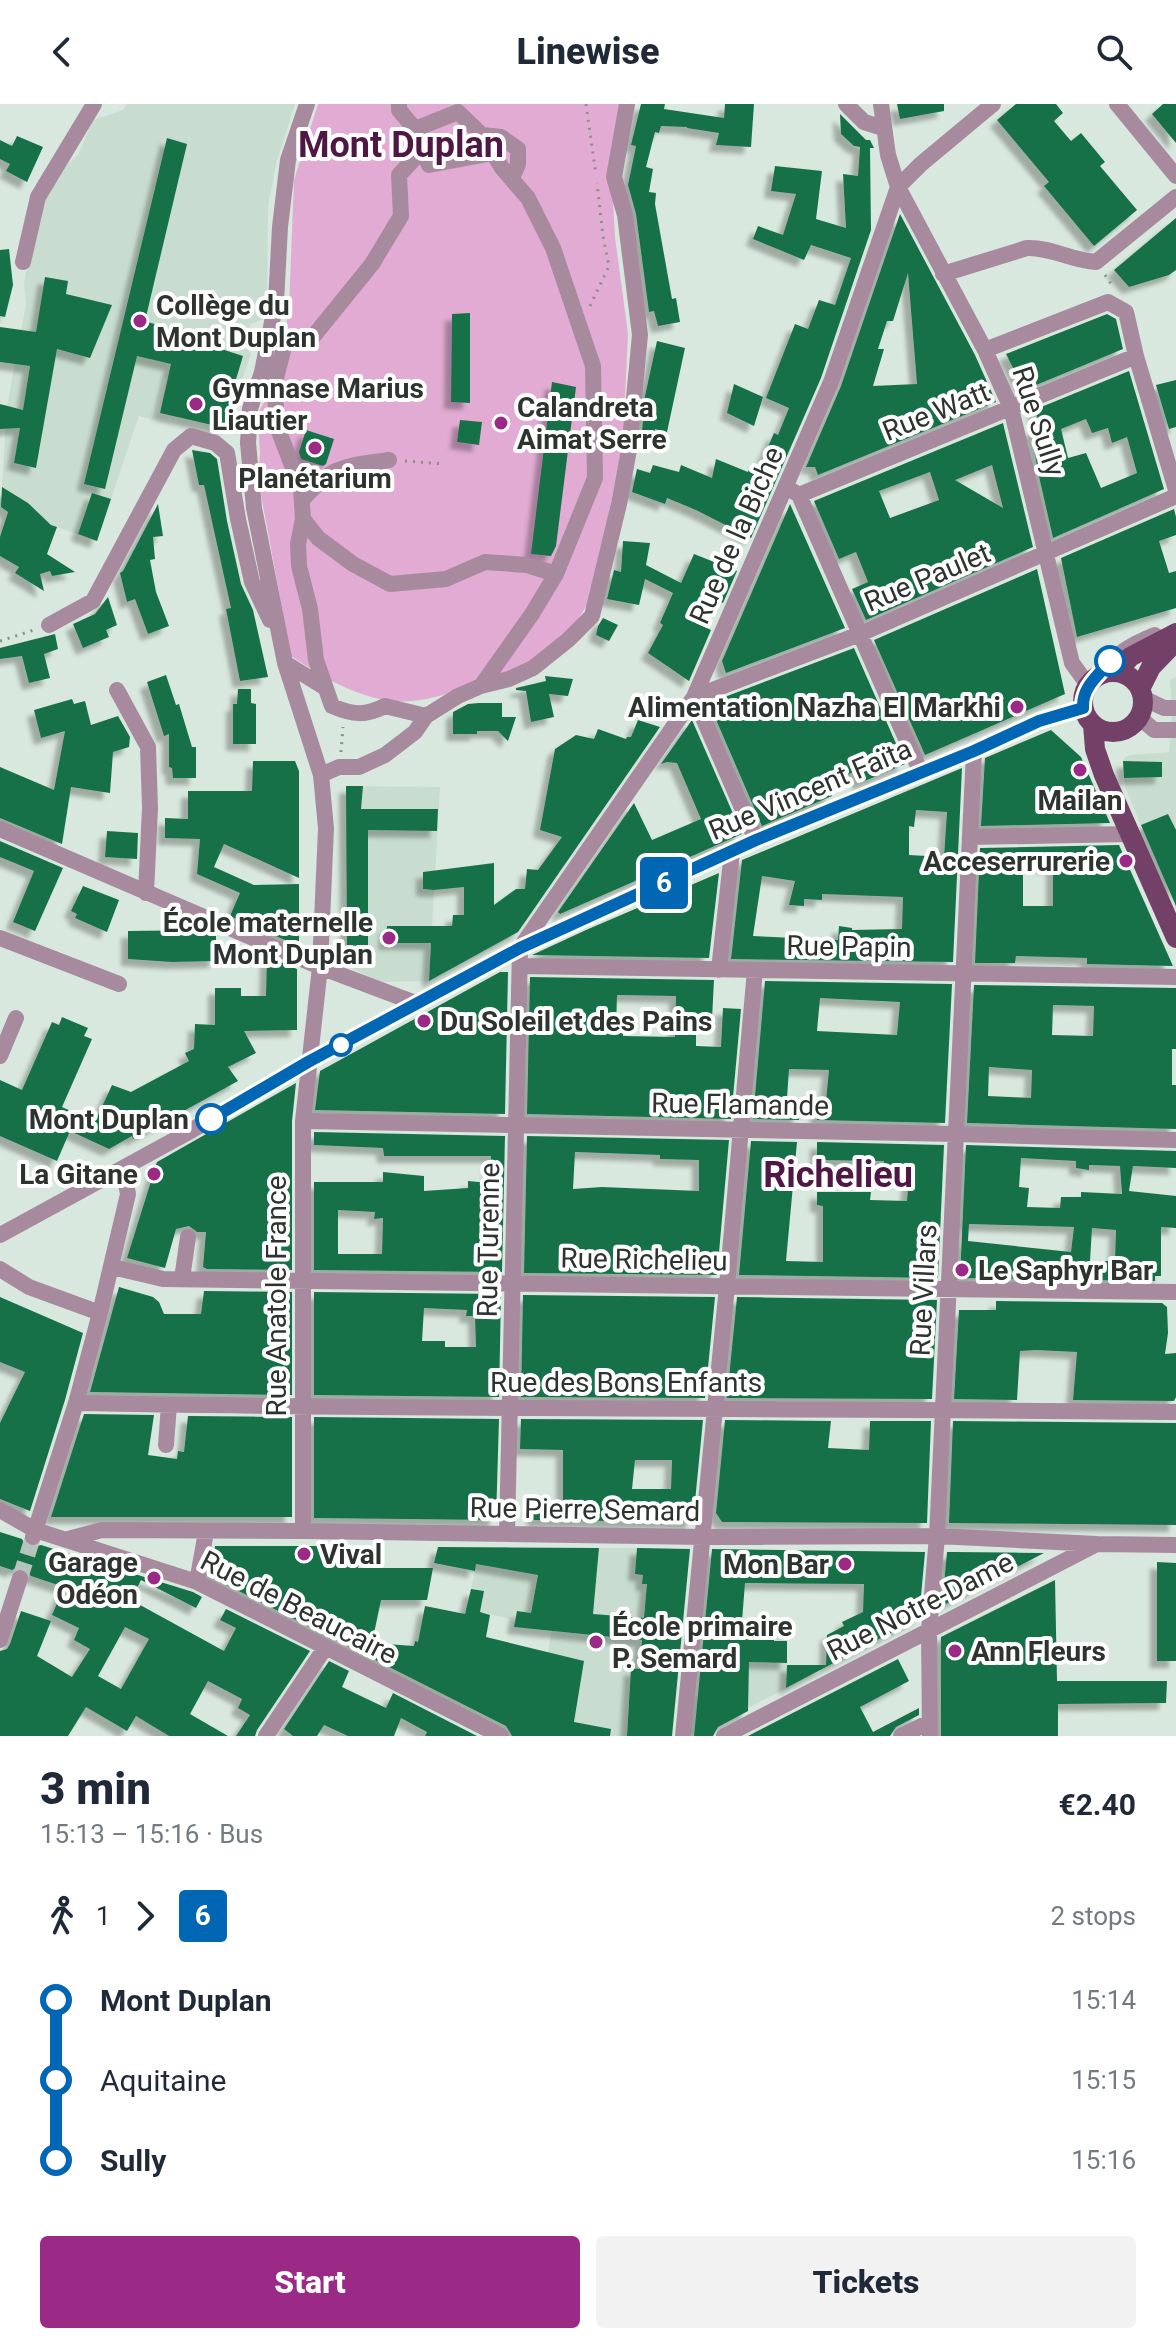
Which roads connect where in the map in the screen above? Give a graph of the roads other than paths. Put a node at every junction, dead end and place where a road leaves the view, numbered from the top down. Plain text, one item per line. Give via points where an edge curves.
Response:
1 (94, 104) edge
2 (307, 104) edge
3 (399, 104) edge
4 (627, 104) edge
5 (846, 104) edge
6 (881, 104) edge
7 (993, 104) edge
8 (1117, 104) edge
9 (455, 108) edge
10 (883, 128) junction
11 (415, 129) junction
12 (423, 149) junction
13 (1176, 176) edge
14 (512, 178) junction
15 (898, 187) junction
16 (1176, 197) edge
17 (23, 262) dead end
18 (943, 274) junction
19 (271, 332) junction
20 (312, 338) dead end
21 (985, 350) junction
22 (1136, 356) junction
23 (1011, 408) junction
24 (389, 460) road end
25 (792, 491) junction
26 (1176, 493) edge
27 (302, 500) junction
28 (303, 519) junction
29 (1047, 553) junction
30 (556, 574) junction
31 (49, 625) road end
32 (1176, 631) edge
33 (860, 634) junction
34 (1176, 641) edge
35 (281, 643) junction
36 (285, 663) junction
37 (1118, 672) junction
38 (1092, 681) junction
39 (481, 686) junction
40 (324, 687) junction
41 (117, 690) dead end
42 (694, 697) junction
43 (1174, 708) edge
44 (1136, 709) junction
45 (426, 716) junction
46 (1088, 717) junction
47 (1173, 730) edge
48 (974, 751) junction
49 (921, 773) junction
50 (321, 775) junction
51 (1104, 775) junction
52 (0, 829) edge
53 (1129, 834) junction
54 (971, 837) junction
55 (756, 840) junction
56 (732, 852) junction
57 (146, 893) junction
58 (0, 938) edge
59 (1176, 938) edge
60 (520, 948) junction
61 (520, 966) junction
62 (320, 967) junction
63 (719, 970) junction
64 (755, 970) junction
65 (964, 975) junction
66 (1176, 977) edge
67 (119, 984) dead end
68 (418, 1004) junction
69 (16, 1018) dead end
70 (0, 1056) edge
71 (308, 1062) junction
72 (303, 1121) junction
73 (517, 1127) junction
74 (740, 1129) junction
75 (956, 1134) junction
76 (1176, 1140) edge
77 (123, 1168) junction
78 (5, 1230) edge
79 (188, 1237) dead end
80 (0, 1245) edge
81 (1, 1265) edge
82 (112, 1267) junction
83 (182, 1279) junction
84 (303, 1280) junction
85 (513, 1283) junction
86 (727, 1286) junction
87 (949, 1289) junction
88 (1176, 1292) edge
89 (100, 1313) junction
90 (76, 1403) junction
91 (169, 1405) junction
92 (302, 1407) junction
93 (510, 1407) junction
94 (716, 1408) junction
95 (942, 1411) junction
96 (1176, 1412) edge
97 (166, 1445) dead end
98 (0, 1510) edge
99 (303, 1531) junction
100 (206, 1532) junction
101 (34, 1533) junction
102 (507, 1533) junction
103 (937, 1536) junction
104 (704, 1537) junction
105 (68, 1539) junction
106 (1097, 1544) junction
107 (1176, 1545) edge
108 (20, 1578) tunnel mouth
109 (197, 1582) junction
110 (929, 1630) junction
111 (0, 1640) edge
112 (325, 1648) junction
113 (930, 1729) edge
114 (266, 1736) edge
115 (501, 1736) edge
116 (683, 1736) edge
117 (724, 1736) edge
118 (901, 1736) edge

1 - 17 street via 38,197
2 - 19 street via 288,160
3 - 11 street
4 - 39 street via 614,177 625,215 640,335 629,450 602,579 592,616 568,640 533,668
5 - 10 street via 864,122
6 - 10 street
7 - 15 street
8 - 13 street
9 - 11 street
9 - 14 street via 482,135 501,137 518,149
10 - 15 street
11 - 12 street
12 - 14 street via 429,165 493,153
12 - 20 street via 399,175 401,216 372,264
14 - 30 street via 553,248 593,366 595,478
15 - 18 street, Rue Sully
15 - 25 street, Rue de la Biche
16 - 18 street via 1096,262 1027,248
18 - 21 street, Rue Sully
19 - 27 street via 286,339 274,386 278,429
19 - 35 street via 250,409 248,443 254,508
21 - 22 street via 1108,302 1126,312
21 - 23 street, Rue Sully
22 - 23 street, Rue Watt
22 - 26 street
23 - 25 street, Rue Watt
23 - 29 street, Rue Sully
24 - 27 street via 340,467
25 - 33 street
25 - 42 street, Rue de la Biche
26 - 29 street, Rue Paulet
27 - 28 street
28 - 30 street via 318,538 390,584 446,579 485,562 527,565
28 - 40 street via 299,566
29 - 33 street, Rue Paulet
29 - 38 street, Rue Sully via 1072,663
30 - 39 street
31 - 35 street via 93,601 174,450 191,436 227,453 252,582
32 - 37 main road via 1130,657
32 - 38 street via 1129,645
33 - 42 street, Rue Paulet
33 - 49 street
34 - 44 main road via 1151,667
35 - 36 street, Rue Anatole France
36 - 40 street
36 - 50 street, Rue Anatole France
37 - 38 main road
37 - 44 main road via 1135,681
38 - 46 main road via 1083,700
39 - 45 street
40 - 45 street via 332,706 345,711 369,714 385,706
41 - 57 street via 148,747
42 - 55 street
42 - 60 street, Rue de la Biche
43 - 44 street
44 - 46 main road via 1113,733 1102,731
44 - 47 street via 1154,730
44 - 51 main road
45 - 50 street via 415,732 385,755
46 - 48 street, Rue Vincent Faïta via 1039,721
46 - 51 main road
48 - 49 street, Rue Vincent Faïta
48 - 54 street, Rue Villars
49 - 55 street, Rue Vincent Faïta
50 - 62 street, Rue Anatole France via 326,828
51 - 53 main road
52 - 57 street
53 - 54 street
53 - 59 main road
54 - 65 street, Rue Villars
55 - 56 street, Rue Vincent Faïta
56 - 60 street, Rue Vincent Faïta
56 - 63 street
57 - 62 street
58 - 67 street
60 - 61 street, Rue Turenne
60 - 68 street, Rue Vincent Faïta
61 - 63 street, Rue Papin
61 - 73 street, Rue Turenne
62 - 68 street
62 - 71 street, Rue Anatole France
63 - 64 street, Rue Papin
64 - 65 street, Rue Papin
64 - 74 street
65 - 66 street, Rue Papin
65 - 75 street, Rue Villars
68 - 71 street, Rue Vincent Faïta
69 - 70 street
71 - 72 street, Rue Anatole France
71 - 77 street, Rue Vincent Faïta
72 - 73 street, Rue Flamande
72 - 84 street, Rue Anatole France
73 - 74 street, Rue Flamande
73 - 85 street, Rue Turenne
74 - 75 street, Rue Flamande
74 - 86 street
75 - 76 street, Rue Flamande
75 - 87 street, Rue Villars
77 - 78 street, Rue Vincent Faïta
77 - 82 street via 128,1194
78 - 80 street, Rue Vincent Faïta
79 - 83 street
81 - 89 street via 29,1287
82 - 83 street, Rue Richelieu
82 - 89 street
83 - 84 street, Rue Richelieu
84 - 85 street, Rue Richelieu
84 - 92 street, Rue Anatole France
85 - 86 street, Rue Richelieu
85 - 93 street, Rue Turenne
86 - 87 street, Rue Richelieu
86 - 94 street
87 - 88 street, Rue Richelieu
87 - 95 street, Rue Villars
89 - 90 street
90 - 91 street, Rue des Bons Enfants
90 - 101 street
91 - 92 street, Rue des Bons Enfants
91 - 97 street
92 - 93 street, Rue des Bons Enfants
92 - 99 street, Rue Anatole France
93 - 94 street, Rue des Bons Enfants
93 - 102 street, Rue Turenne
94 - 95 street, Rue des Bons Enfants
94 - 104 street
95 - 96 street, Rue des Bons Enfants
95 - 103 street, Rue Villars
98 - 101 street, Rue Pierre Semard
99 - 100 street, Rue Pierre Semard
99 - 102 street, Rue Pierre Semard
100 - 105 street, Rue Pierre Semard via 102,1530
100 - 109 street
101 - 105 street, Rue Pierre Semard
102 - 104 street, Rue Pierre Semard
103 - 104 street, Rue Pierre Semard
103 - 106 street, Rue Pierre Semard
103 - 110 street, Rue Villars
104 - 116 street
105 - 109 street, Rue de Beaucaire
106 - 107 street, Rue Pierre Semard
106 - 110 street, Rue Notre-Dame
108 - 111 street
109 - 112 street, Rue de Beaucaire
110 - 113 street, Rue Villars
110 - 117 street, Rue Notre-Dame
112 - 114 street
112 - 115 street, Rue de Beaucaire
113 - 118 street

